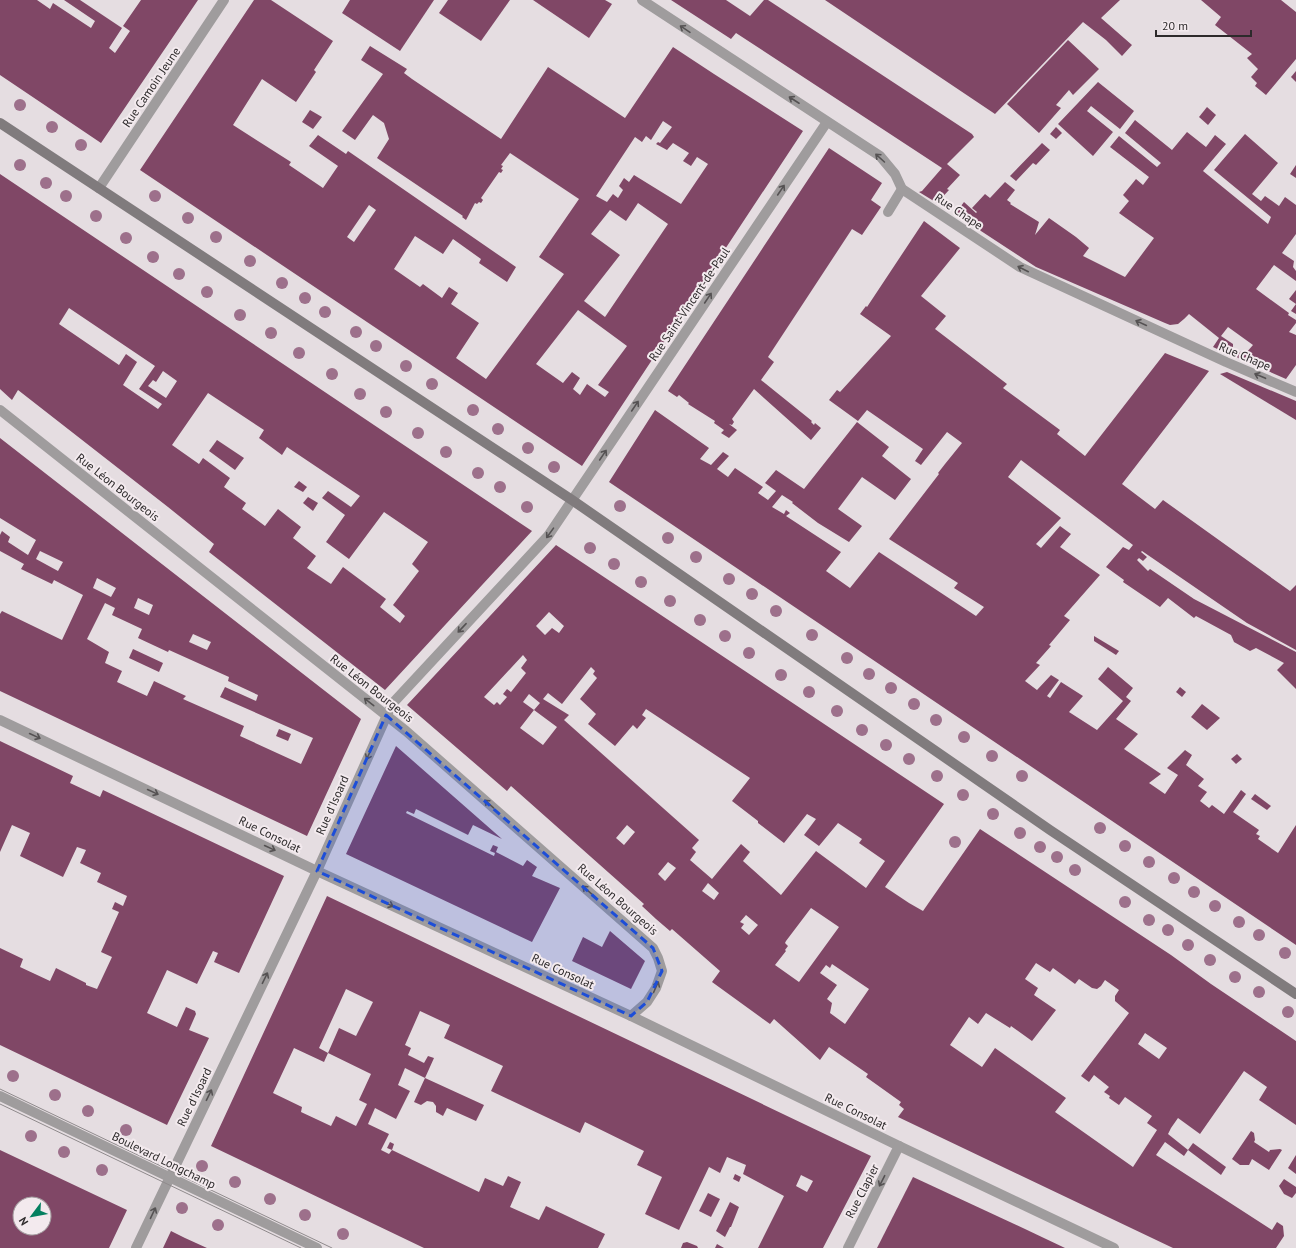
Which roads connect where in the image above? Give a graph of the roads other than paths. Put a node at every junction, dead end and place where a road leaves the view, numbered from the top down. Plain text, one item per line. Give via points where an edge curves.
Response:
1 (224, 0) edge
2 (642, 0) edge
3 (827, 122) junction
4 (0, 123) edge
5 (99, 188) junction
6 (902, 189) junction
7 (888, 212) dead end
8 (1296, 392) edge
9 (0, 410) edge
10 (572, 500) junction
11 (386, 715) junction
12 (0, 720) edge
13 (317, 871) junction
14 (1296, 994) edge
15 (631, 1016) junction
16 (0, 1096) edge
17 (899, 1146) junction
18 (170, 1177) junction
19 (136, 1248) edge
20 (318, 1248) edge
21 (848, 1248) edge
22 (1114, 1248) edge

1 - 5 street, Rue Camoin Jeune
3 -> 2 street, Rue Chape
6 -> 3 street, Rue Chape via 895,174 880,156
10 -> 3 street, Rue Saint-Vincent-de-Paul
4 - 5 main road
5 - 10 main road
6 - 7 street
8 -> 6 street, Rue Chape via 1020,267
11 -> 9 street, Rue Léon Bourgeois
10 -> 11 street, Rue d'Isoard via 548,536 397,698
10 - 14 main road via 1050,830
11 -> 13 street, Rue d'Isoard
15 -> 11 street, Rue Léon Bourgeois via 647,1002 656,988 662,971 654,948
12 -> 13 street, Rue Consolat
13 -> 15 street, Rue Consolat
18 -> 13 street, Rue d'Isoard
15 - 17 street, Rue Consolat
16 - 18 street, Boulevard Longchamp
17 -> 21 street, Rue Clapier
17 - 22 street, Rue Consolat
19 -> 18 street, Rue d'Isoard
18 - 20 street, Boulevard Longchamp

